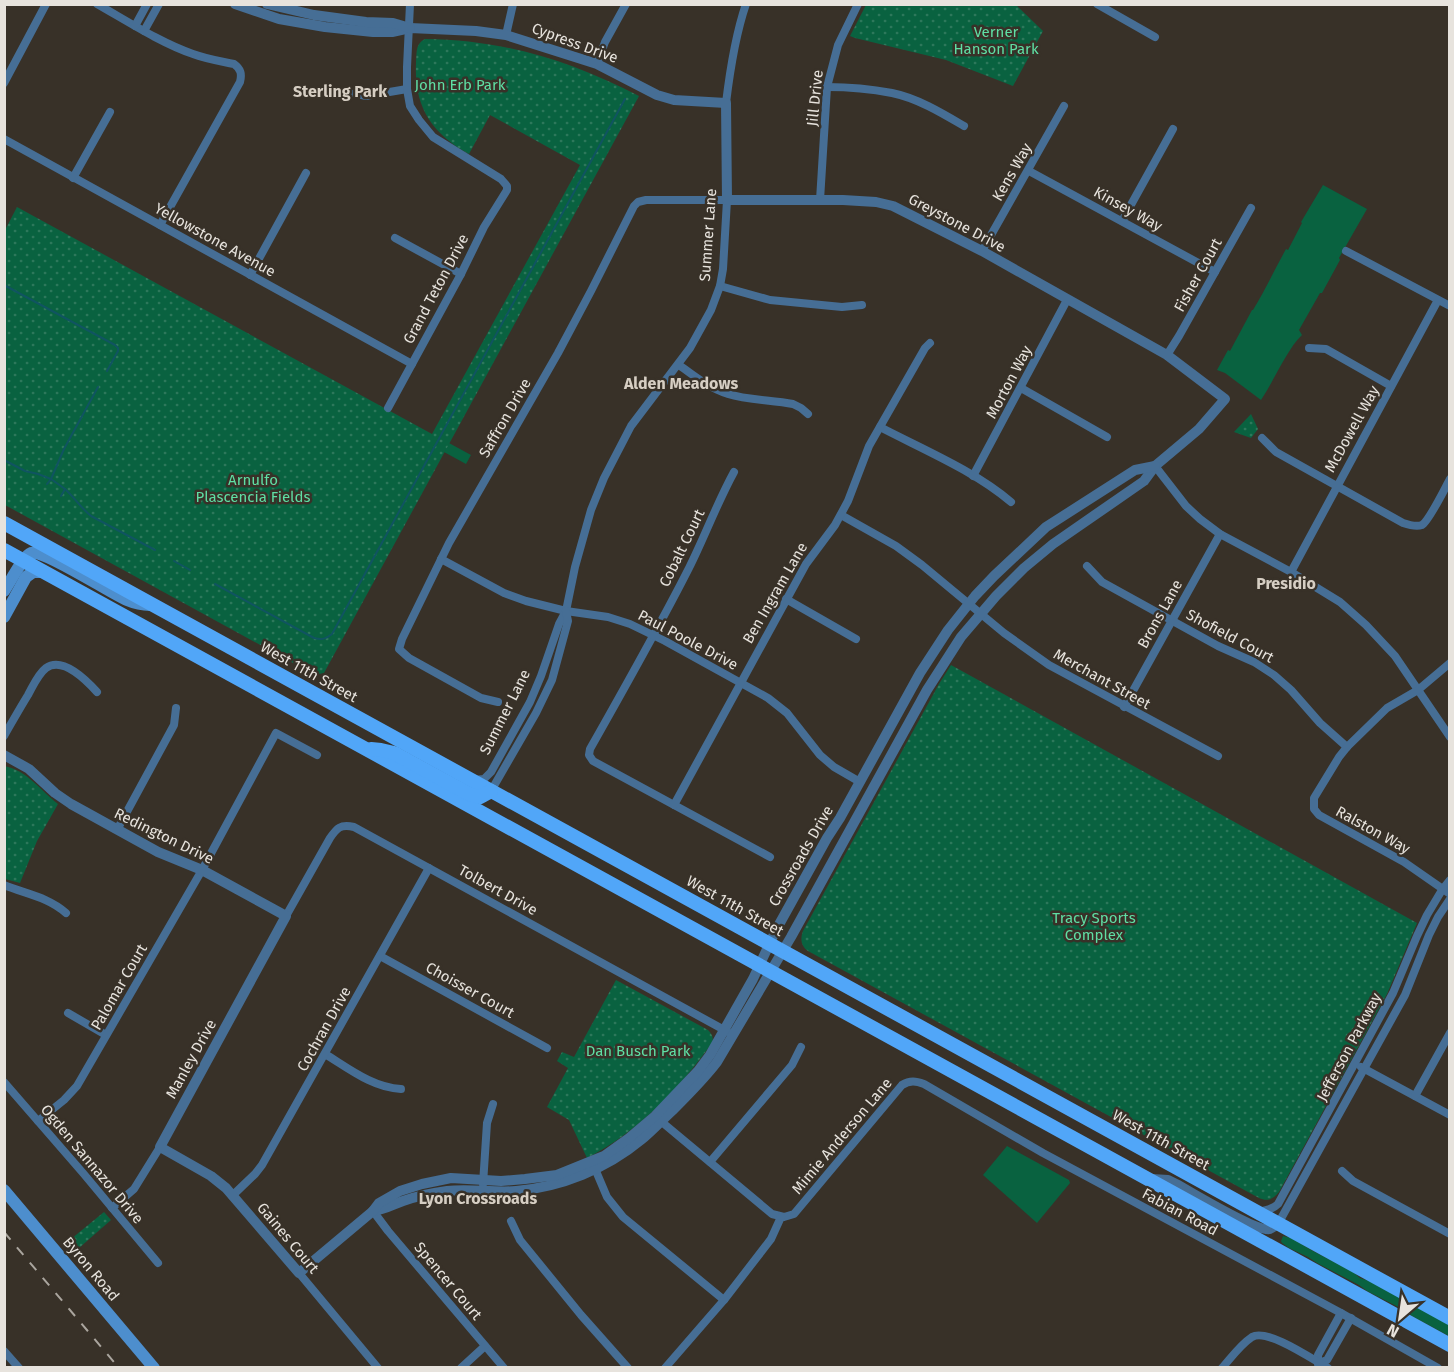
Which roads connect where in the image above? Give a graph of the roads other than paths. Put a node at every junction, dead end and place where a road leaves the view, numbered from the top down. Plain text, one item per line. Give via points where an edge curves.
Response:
1 (46, 4) edge
2 (97, 4) edge
3 (147, 4) edge
4 (159, 4) edge
5 (234, 4) edge
6 (267, 4) edge
7 (410, 4) edge
8 (513, 4) edge
9 (626, 4) edge
10 (746, 4) edge
11 (858, 4) edge
12 (1097, 4) edge
13 (135, 26) junction
14 (410, 28) junction
15 (144, 31) junction
16 (506, 35) junction
17 (1155, 37) dead end
18 (597, 64) junction
19 (4, 83) edge
20 (827, 87) junction
21 (407, 89) junction
22 (353, 93) dead end
23 (726, 104) junction
24 (1064, 106) dead end
25 (110, 112) dead end
26 (964, 126) dead end
27 (1173, 129) dead end
28 (4, 139) edge
29 (1029, 171) junction
30 (306, 173) dead end
31 (73, 178) junction
32 (727, 200) junction
33 (820, 200) junction
34 (638, 202) joint
35 (1251, 208) dead end
36 (1122, 221) junction
37 (160, 225) junction
38 (395, 238) dead end
39 (1346, 251) dead end
40 (982, 252) junction
41 (1215, 272) junction
42 (250, 274) junction
43 (461, 274) junction
44 (720, 286) junction
45 (1067, 300) junction
46 (1438, 300) junction
47 (862, 305) dead end
48 (1449, 306) edge
49 (930, 343) dead end
50 (1309, 348) dead end
51 (1167, 355) junction
52 (412, 364) junction
53 (679, 365) junction
54 (1391, 386) junction
55 (1020, 388) junction
56 (1225, 399) joint
57 (388, 408) dead end
58 (808, 414) dead end
59 (880, 427) junction
60 (1107, 437) dead end
61 (1262, 438) dead end
62 (1155, 466) junction
63 (734, 472) dead end
64 (973, 476) junction
65 (1449, 479) edge
66 (1337, 485) junction
67 (1011, 502) dead end
68 (841, 515) junction
69 (4, 523) edge
70 (1220, 534) junction
71 (4, 550) edge
72 (441, 560) junction
73 (23, 561) junction
74 (1087, 566) dead end
75 (43, 572) junction
76 (1291, 572) junction
77 (4, 591) edge
78 (786, 599) junction
79 (968, 604) junction
80 (154, 605) junction
81 (566, 611) junction
82 (980, 614) junction
83 (4, 617) edge
84 (1172, 621) junction
85 (654, 635) junction
86 (856, 639) dead end
87 (1449, 663) edge
88 (740, 682) junction
89 (1418, 690) junction
90 (97, 692) dead end
91 (498, 702) dead end
92 (1124, 707) junction
93 (176, 708) dead end
94 (4, 736) edge
95 (1449, 737) edge
96 (1347, 747) junction
97 (366, 750) junction
98 (4, 755) edge
99 (317, 755) dead end
100 (1218, 756) dead end
101 (471, 780) junction
102 (860, 782) junction
103 (491, 791) junction
104 (674, 805) junction
105 (117, 830) junction
106 (770, 857) dead end
107 (429, 868) junction
108 (202, 870) junction
109 (1449, 880) edge
110 (4, 885) edge
111 (1446, 892) edge
112 (1449, 900) edge
113 (66, 913) dead end
114 (286, 916) junction
115 (770, 944) junction
116 (783, 951) junction
117 (380, 956) junction
118 (765, 969) junction
119 (68, 1013) dead end
120 (729, 1033) junction
121 (1449, 1034) edge
122 (106, 1035) junction
123 (801, 1047) dead end
124 (547, 1048) dead end
125 (325, 1054) junction
126 (1355, 1064) junction
127 (1364, 1069) junction
128 (911, 1081) joint
129 (4, 1082) edge
130 (401, 1089) dead end
131 (1415, 1096) junction
132 (493, 1104) dead end
133 (1449, 1115) edge
134 (658, 1119) junction
135 (38, 1120) junction
136 (160, 1147) junction
137 (710, 1162) junction
138 (593, 1165) junction
139 (1342, 1171) dead end
140 (1146, 1178) junction
141 (482, 1185) junction
142 (4, 1190) edge
143 (232, 1196) junction
144 (112, 1208) junction
145 (373, 1211) junction
146 (1257, 1212) junction
147 (781, 1217) junction
148 (511, 1221) dead end
149 (1278, 1224) junction
150 (1449, 1232) edge
151 (158, 1263) dead end
152 (299, 1273) junction
153 (724, 1300) junction
154 (1341, 1313) junction
155 (1351, 1318) junction
156 (1449, 1318) edge
157 (1449, 1345) edge
158 (485, 1346) junction
159 (4, 1351) edge
160 (1318, 1365) edge
161 (19, 1368) edge
162 (154, 1368) edge
163 (378, 1368) edge
164 (461, 1368) edge
165 (504, 1368) edge
166 (628, 1368) edge
167 (666, 1368) edge
168 (1222, 1368) edge
169 (1328, 1368) edge
170 (1437, 1368) edge

1 - 19 street
2 - 13 street
3 - 13 street
4 - 15 street
5 - 14 street, Cypress Drive via 279,19 325,27 373,32
6 - 14 street, Cypress Drive via 324,17
7 - 14 street
8 - 16 street
9 - 18 street
10 - 23 street, Summer Lane
11 - 20 street, Jill Drive via 838,45
12 - 17 street
13 - 15 street
14 - 16 street, Cypress Drive
14 - 21 street
15 - 37 street via 194,55 234,64 242,74
16 - 18 street, Cypress Drive
18 - 23 street, Cypress Drive via 657,95
20 - 26 street via 892,93
20 - 33 street, Jill Drive
21 - 22 street via 366,96
21 - 43 street, Grand Teton Drive via 410,106 433,137 505,182 507,190
23 - 32 street, Summer Lane
24 - 29 street, Kens Way
25 - 31 street
27 - 36 street
28 - 31 street, Yellowstone Avenue
29 - 36 street, Kinsey Way
29 - 40 street, Kens Way
30 - 42 street
31 - 37 street, Yellowstone Avenue
32 - 33 street, Greystone Drive
32 - 34 street, Greystone Drive
32 - 44 street, Summer Lane
33 - 40 street, Greystone Drive via 892,206
34 - 72 street, Saffron Drive
35 - 41 street, Fisher Court
36 - 41 street, Kinsey Way
37 - 42 street, Yellowstone Avenue
38 - 43 street
39 - 46 street
40 - 45 street, Greystone Drive
41 - 51 street, Fisher Court
42 - 52 street, Yellowstone Avenue
43 - 52 street, Grand Teton Drive
44 - 47 street via 770,300 842,307
44 - 53 street, Summer Lane via 711,310
45 - 51 street, Greystone Drive
45 - 55 street, Morton Way
46 - 48 street
46 - 54 street, McDowell Way
49 - 59 street, Ben Ingram Lane
50 - 54 street via 1326,349
51 - 56 street, Greystone Drive
52 - 57 street, Grand Teton Drive
53 - 58 street via 705,384 730,395 793,404
53 - 81 street, Summer Lane via 631,426 603,478 575,567
54 - 66 street, McDowell Way
55 - 60 street
55 - 64 street, Morton Way
56 - 62 street, Crossroads Drive via 1199,429
59 - 64 street
59 - 68 street, Ben Ingram Lane
61 - 66 street via 1276,452
62 - 70 street via 1186,506
62 - 79 street, Crossroads Drive via 1135,470 1046,527
62 - 82 street, Crossroads Drive via 1144,481 1024,568
63 - 85 street, Cobalt Court
64 - 67 street
65 - 66 street via 1427,520 1411,526
66 - 76 street, McDowell Way
68 - 78 street, Ben Ingram Lane
68 - 79 street, Merchant Street via 896,546
69 - 80 main road, West 11th Street
70 - 76 street
70 - 84 street, Brons Lane
71 - 73 main road
72 - 81 street, Paul Poole Drive via 504,593
72 - 91 street, Saffron Drive via 399,649 481,698
73 - 75 main road
73 - 77 main road
73 - 80 main road via 30,553 40,554 125,600
74 - 84 street, Shofield Court via 1101,582
75 - 83 main road via 29,574
75 - 97 main road
76 - 89 street via 1340,602 1366,625 1395,656
78 - 86 street
78 - 88 street, Ben Ingram Lane
79 - 82 street, Merchant Street
79 - 102 street, Crossroads Drive via 927,662
80 - 101 main road, West 11th Street
81 - 85 street, Paul Poole Drive via 608,617
81 - 101 street, Summer Lane via 530,702 491,772 484,779
81 - 103 street, Summer Lane via 568,621 552,680
82 - 92 street, Merchant Street via 1049,665
82 - 116 street, Crossroads Drive via 933,679
84 - 92 street, Brons Lane
84 - 96 street, Shofield Court via 1274,675
85 - 88 street, Paul Poole Drive
85 - 104 street, Cobalt Court via 589,755
87 - 89 street
88 - 102 street, Paul Poole Drive via 787,713 820,755
88 - 104 street, Ben Ingram Lane
89 - 95 street
89 - 96 street via 1387,708
90 - 94 street via 71,670 59,665 45,668
92 - 100 street, Merchant Street
93 - 105 street via 174,725
96 - 111 street, Ralston Way via 1314,798 1314,809 1319,816 1404,862
97 - 103 main road via 394,753 471,795 480,797
97 - 118 main road
98 - 105 street, Redington Drive via 29,769 71,804
99 - 108 street, Palomar Court via 276,732
101 - 103 main road, West 11th Street
102 - 115 street, Crossroads Drive
103 - 115 main road, West 11th Street
104 - 106 street
105 - 108 street, Redington Drive
107 - 114 street, Tolbert Drive via 354,827 341,826 330,838
107 - 117 street, Cochran Drive
107 - 120 street, Tolbert Drive
108 - 114 street, Redington Drive
108 - 122 street, Palomar Court
109 - 111 street, Jefferson Parkway
110 - 113 street via 45,898
111 - 126 street, Jefferson Parkway via 1416,936 1393,993
112 - 127 street, Jefferson Parkway via 1429,935 1405,995
114 - 136 street, Manley Drive
115 - 116 main road, West 11th Street
115 - 118 street, Crossroads Drive
116 - 118 street, Crossroads Drive
116 - 146 main road, West 11th Street
117 - 124 street, Choisser Court
117 - 125 street, Cochran Drive
118 - 120 street, Crossroads Drive
118 - 140 main road
119 - 122 street
120 - 134 street, Crossroads Drive
121 - 131 street
122 - 135 street, Palomar Court via 77,1086
123 - 137 street via 792,1065
125 - 130 street via 381,1086
125 - 143 street, Cochran Drive via 262,1165
126 - 127 street
126 - 146 street, Jefferson Parkway via 1278,1204
127 - 131 street
127 - 149 street, Jefferson Parkway
128 - 147 street, Mimie Anderson Lane via 896,1091 794,1214
128 - 154 street, Fabian Road via 924,1084
129 - 135 street, Ogden Sannazor Drive
131 - 133 street
132 - 141 street via 487,1123
134 - 137 street
134 - 138 street, Crossroads Drive
135 - 144 street, Ogden Sannazor Drive
136 - 143 street, Gaines Court via 211,1176
136 - 144 street, Manley Drive via 134,1189
137 - 147 street via 772,1214
138 - 141 street, Crossroads Drive
138 - 153 street via 607,1197 623,1217
139 - 150 street via 1353,1181
140 - 149 street via 1168,1180 1248,1223 1266,1229
140 - 157 main road
141 - 145 street, Crossroads Drive via 427,1194
142 - 162 main road, Byron Road
143 - 152 street, Gaines Court
144 - 151 street, Ogden Sannazor Drive
145 - 152 street, Crossroads Drive
145 - 158 street, Spencer Court
146 - 149 main road, West 11th Street
147 - 153 street via 771,1239
148 - 166 street via 520,1240
149 - 156 main road, West 11th Street
152 - 163 street, Gaines Court
153 - 167 street
154 - 155 street, Fabian Road
154 - 160 street via 1318,1355
155 - 160 street via 1327,1360
155 - 170 street, Fabian Road
158 - 164 street
158 - 165 street, Spencer Court
159 - 161 street
160 - 168 street via 1267,1335 1258,1335
160 - 169 street

